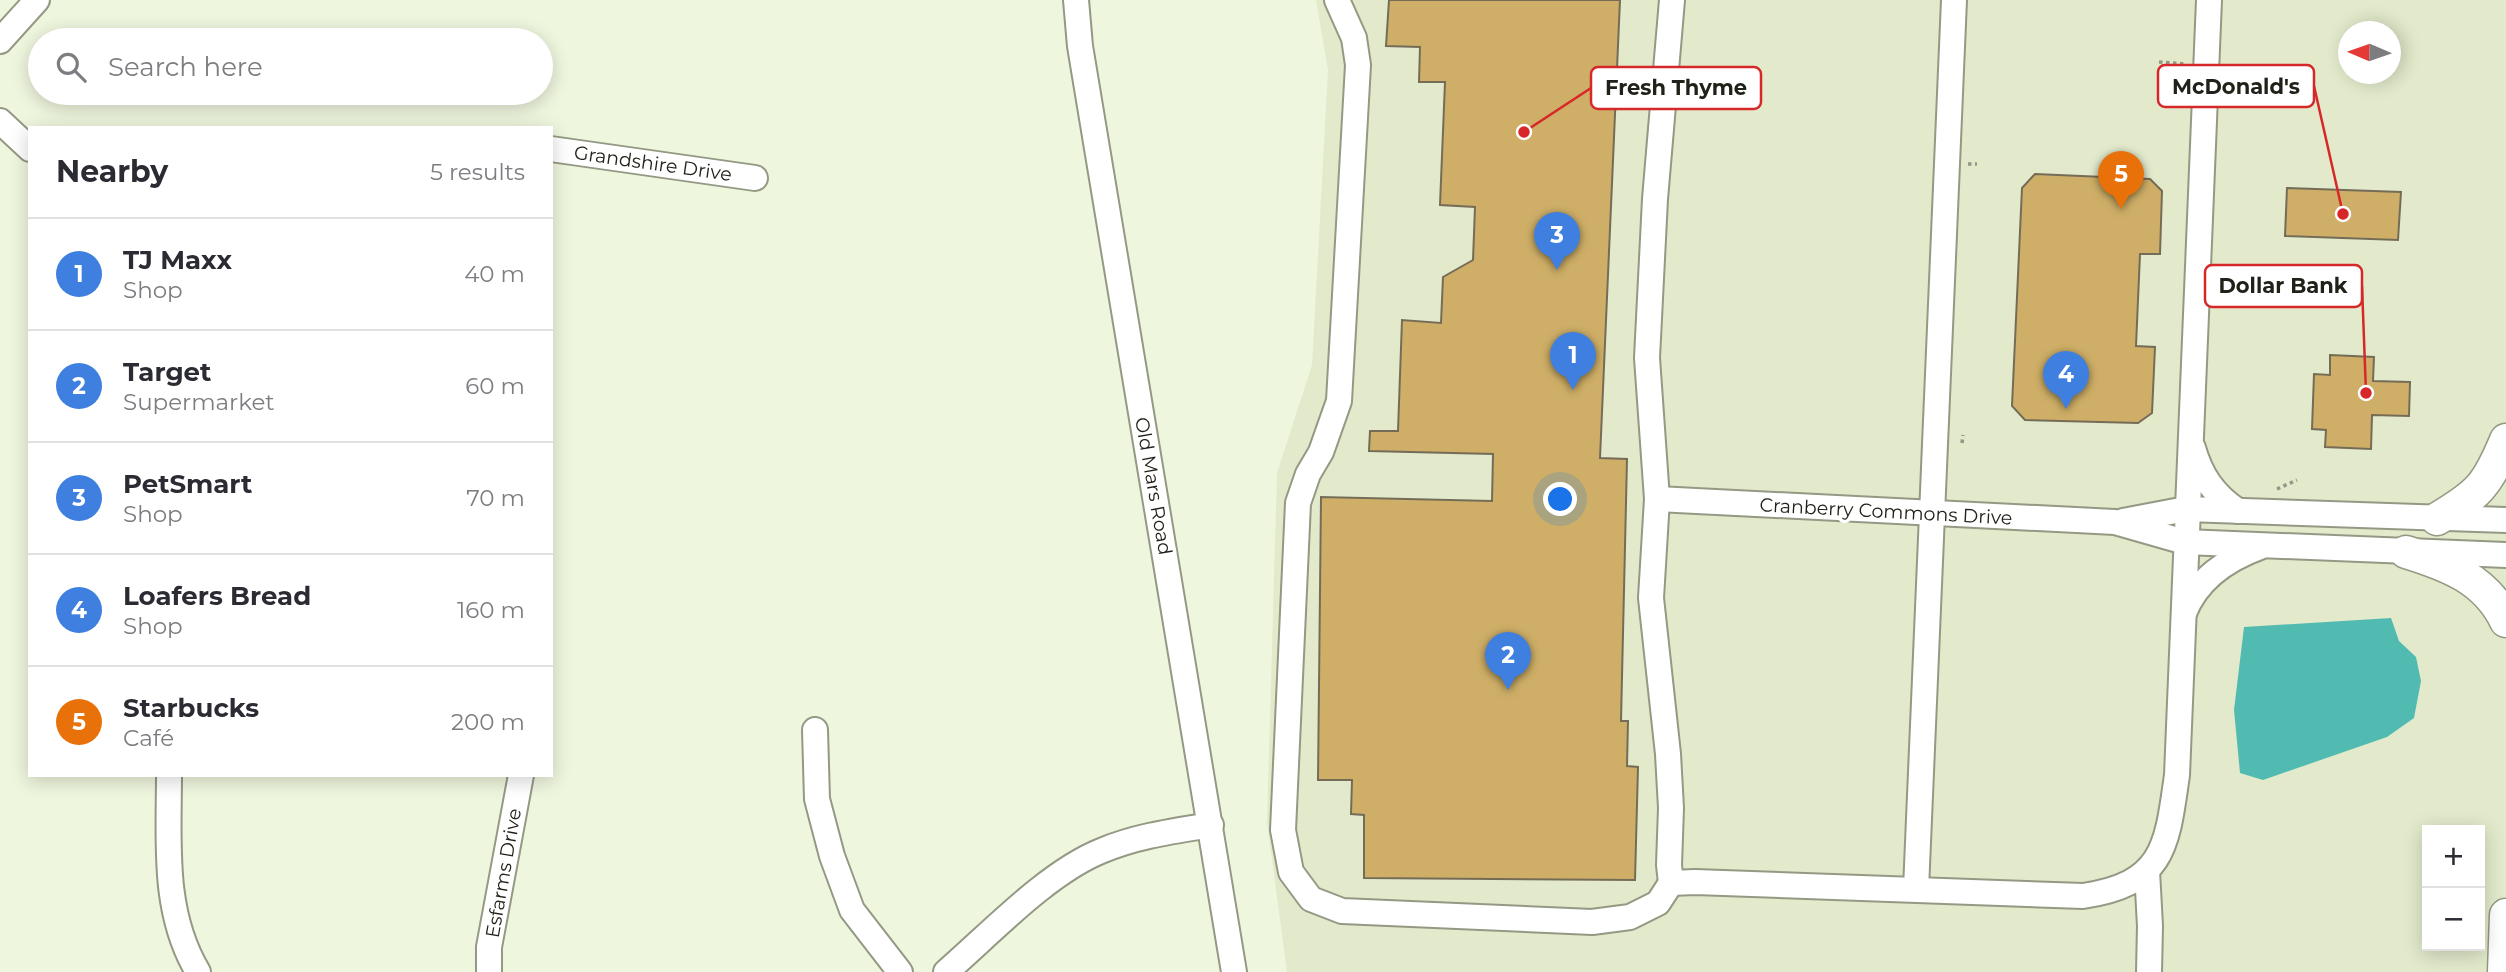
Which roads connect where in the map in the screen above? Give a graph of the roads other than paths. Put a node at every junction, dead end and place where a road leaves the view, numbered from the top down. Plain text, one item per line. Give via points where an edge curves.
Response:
1 (37, 0) edge
2 (1076, 0) edge
3 (1336, 0) edge
4 (1672, 0) edge
5 (1954, 0) edge
6 (2209, 0) edge
7 (0, 41) edge
8 (0, 121) edge
9 (28, 147) edge
10 (553, 149) edge
11 (755, 178) dead end
12 (2189, 437) junction
13 (2506, 440) edge
14 (1657, 499) junction
15 (2186, 509) junction
16 (2238, 511) junction
17 (1931, 513) junction
18 (2437, 519) junction
19 (2506, 520) edge
20 (2115, 522) junction
21 (2185, 542) junction
22 (2265, 545) junction
23 (2406, 552) junction
24 (2506, 555) edge
25 (2183, 617) junction
26 (2506, 621) edge
27 (815, 730) dead end
28 (169, 777) edge
29 (521, 777) edge
30 (1211, 825) junction
31 (2147, 871) junction
32 (1671, 883) junction
33 (1916, 889) junction
34 (2506, 915) edge
35 (198, 972) edge
36 (489, 972) edge
37 (900, 972) edge
38 (946, 972) edge
39 (1234, 972) edge
40 (2148, 972) edge
41 (2504, 972) edge

1 - 7 street
2 - 30 street, Old Mars Road
3 - 32 street via 1354,38 1358,65 1339,401 1298,503 1283,830 1291,872 1311,899 1342,911 1592,922 1630,917 1658,904
4 - 14 street via 1647,358
5 - 17 street
6 - 12 street
8 - 9 street
10 - 11 street, Grandshire Drive
12 - 15 street
12 - 16 street via 2207,482
13 - 18 main road via 2484,484 2470,499
14 - 17 street, Cranberry Commons Drive
14 - 32 street via 1651,598 1668,754
15 - 16 street, Cranberry Commons Drive
15 - 20 street, Cranberry Commons Drive
15 - 21 street
16 - 18 street, Cranberry Commons Drive
17 - 20 street, Cranberry Commons Drive
17 - 33 street
18 - 19 street, Cranberry Commons Drive
20 - 21 street, Cranberry Commons Drive
21 - 22 street, Cranberry Commons Drive
21 - 25 street
22 - 23 street, Cranberry Commons Drive
22 - 25 street via 2213,573 2189,600
23 - 24 street, Cranberry Commons Drive
23 - 26 main road via 2448,565 2480,586 2499,605
25 - 31 street via 2177,775 2170,828 2165,845
27 - 37 street via 817,799 832,856 852,910
28 - 35 street via 169,877 176,919
29 - 36 street, Esfarms Drive via 489,947
30 - 38 street via 1149,836 1101,851 1060,872
30 - 39 street, Old Mars Road
31 - 33 street via 2134,881 2083,896
31 - 40 street
32 - 33 street
34 - 41 main road

